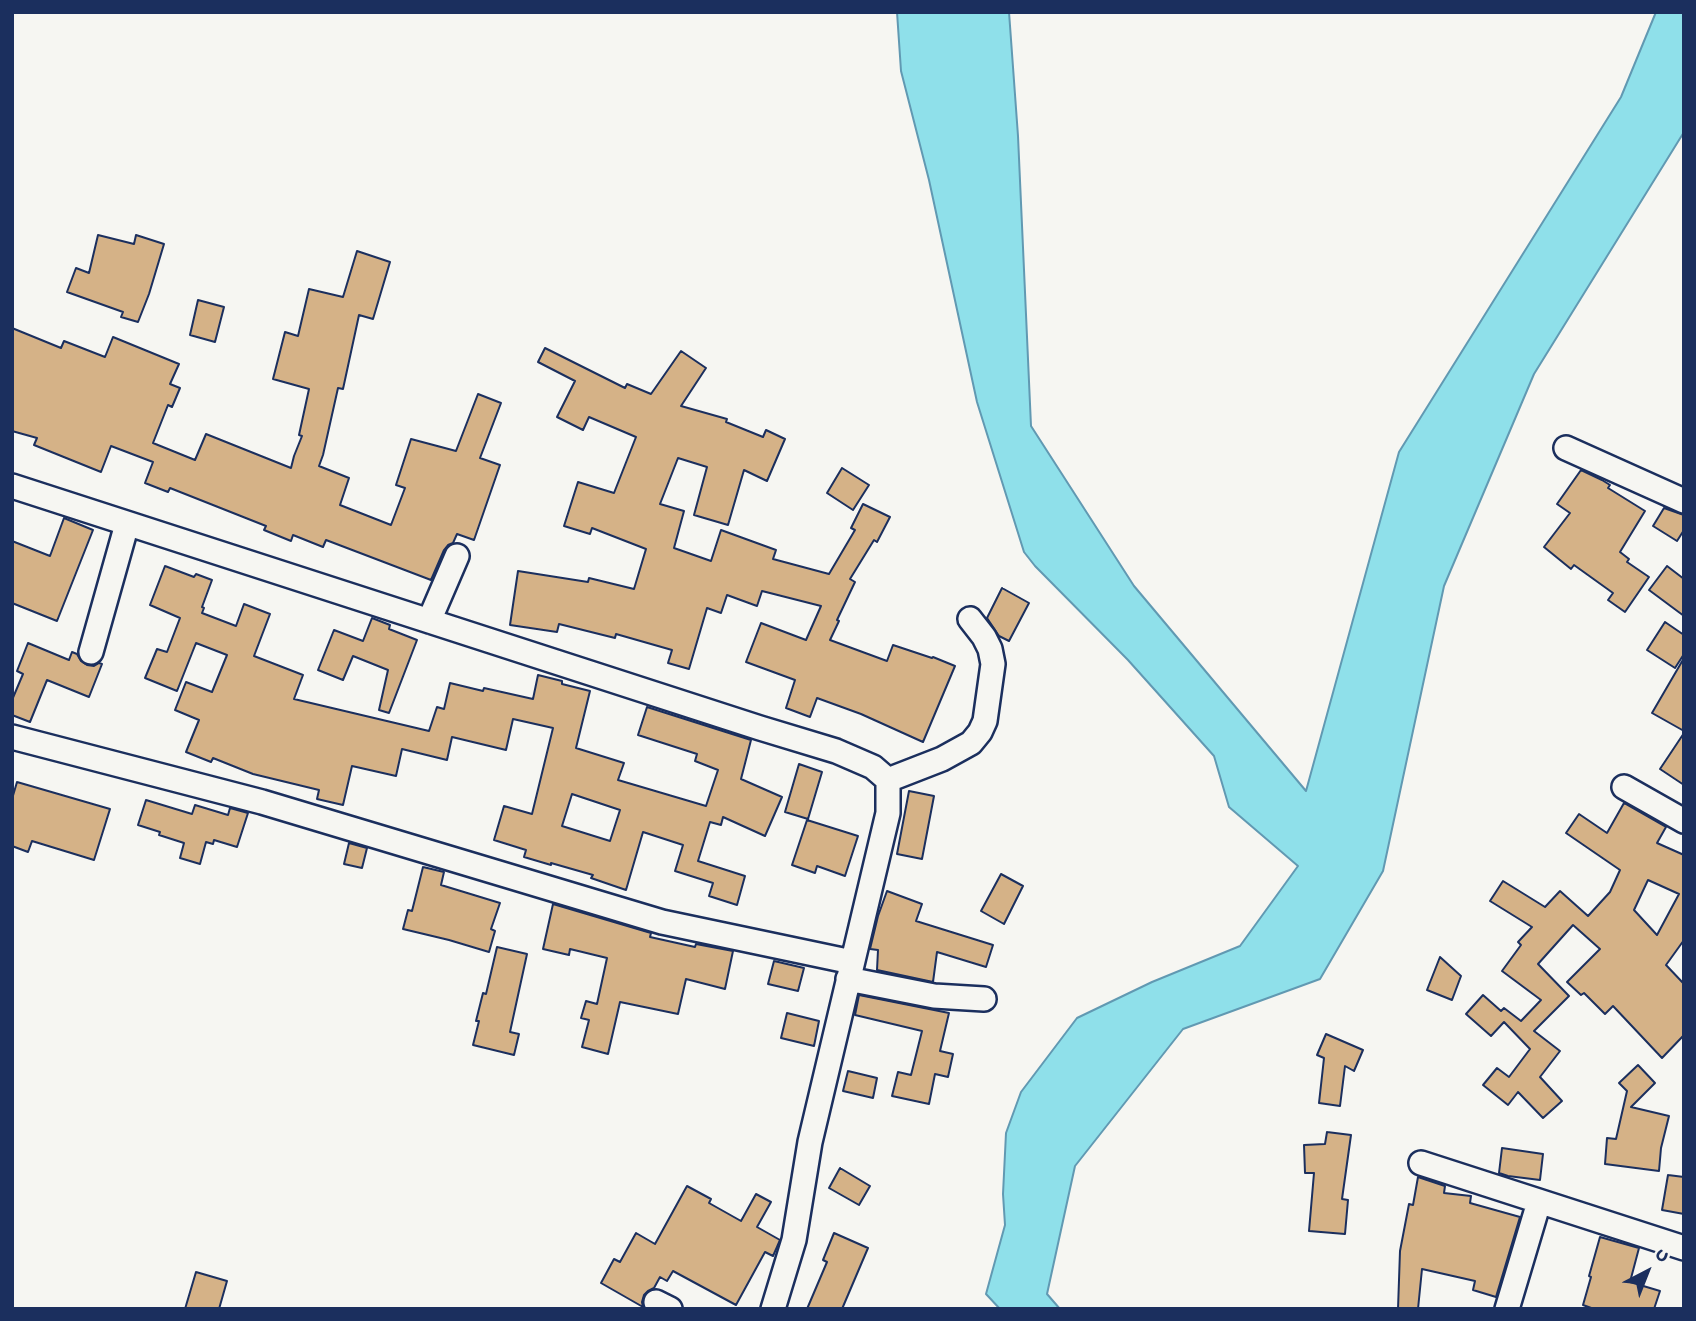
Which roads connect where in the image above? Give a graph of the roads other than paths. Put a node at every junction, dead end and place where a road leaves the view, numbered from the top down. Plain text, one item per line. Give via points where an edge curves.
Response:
1 (1566, 448) dead end
2 (12, 486) edge
3 (1684, 501) edge
4 (127, 523) junction
5 (457, 556) dead end
6 (970, 619) dead end
7 (429, 621) junction
8 (91, 652) dead end
9 (12, 737) edge
10 (888, 780) junction
11 (1625, 787) dead end
12 (1684, 821) edge
13 (850, 970) junction
14 (984, 999) dead end
15 (1421, 1163) dead end
16 (1539, 1202) junction
17 (1684, 1248) edge
18 (773, 1309) edge
19 (1507, 1309) edge

1 - 3 street
2 - 4 street
4 - 7 street
4 - 8 street
5 - 7 street
6 - 10 street via 984,637 993,664 985,721 971,743 942,760
7 - 10 street via 836,751 873,767
9 - 13 street via 262,802 662,922
10 - 13 street via 888,813
11 - 12 street
13 - 14 street via 934,996
13 - 18 street via 794,1240
15 - 16 street
16 - 17 street
16 - 19 street

